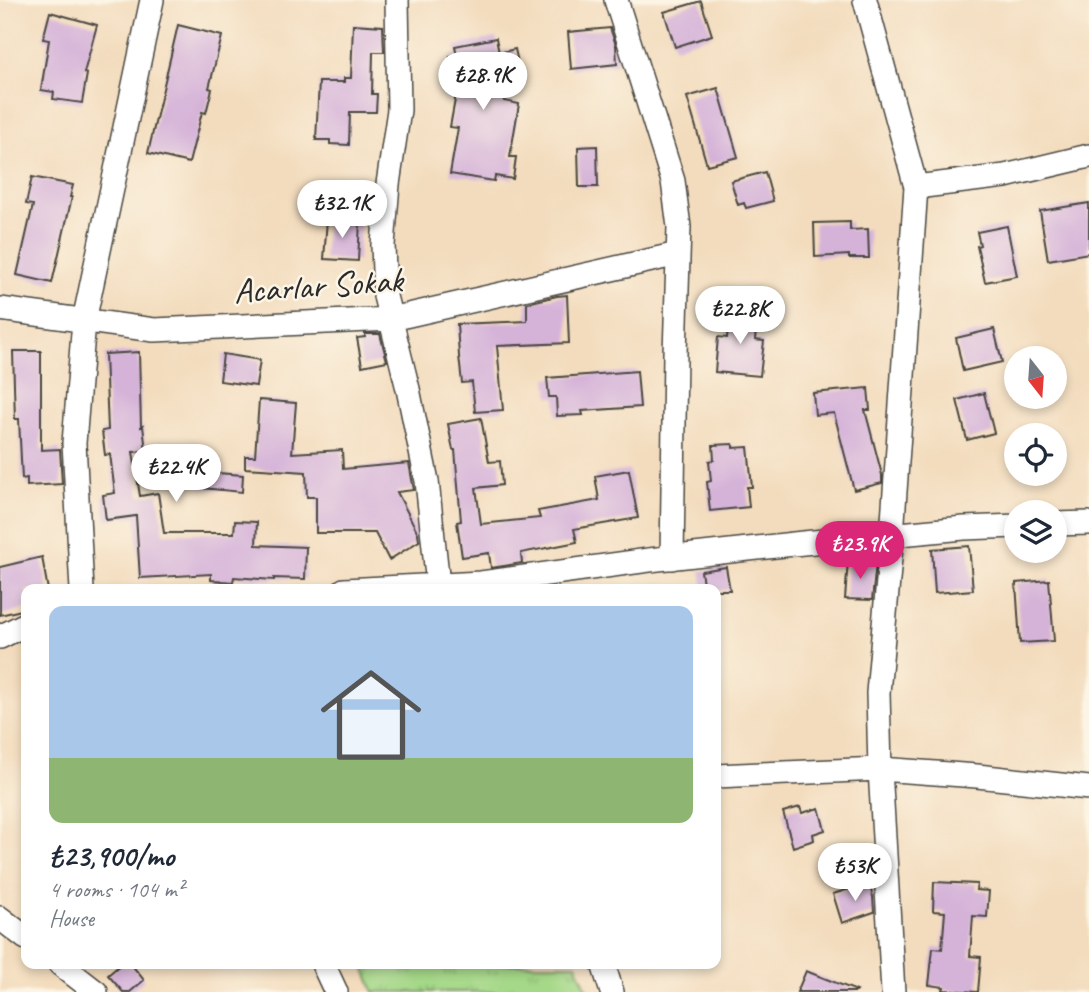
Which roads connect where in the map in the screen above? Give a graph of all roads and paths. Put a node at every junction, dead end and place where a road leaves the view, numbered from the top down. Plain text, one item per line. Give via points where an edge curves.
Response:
1 (152, 0) edge
2 (397, 0) edge
3 (616, 0) edge
4 (865, 0) edge
5 (1089, 156) edge
6 (916, 187) junction
7 (678, 254) junction
8 (0, 309) edge
9 (391, 319) junction
10 (85, 321) junction
11 (1089, 523) edge
12 (1067, 524) edge
13 (1004, 526) edge
14 (892, 535) junction
15 (672, 558) junction
16 (82, 584) edge
17 (438, 584) edge
18 (496, 584) edge
19 (21, 626) edge
20 (0, 637) edge
21 (880, 769) junction
22 (721, 776) edge
23 (1089, 788) edge
24 (0, 918) edge
25 (21, 934) edge
26 (66, 969) edge
27 (325, 969) edge
28 (605, 969) edge
29 (96, 992) edge
30 (335, 992) edge
31 (612, 992) edge
32 (893, 992) edge

1 - 10 street
2 - 9 street via 399,110 383,244 385,296
3 - 7 street via 673,181
4 - 6 street
5 - 6 street via 1005,176
6 - 14 street
7 - 9 street, Acarlar Sokak
7 - 15 street
8 - 10 street, Acarlar Sokak
9 - 10 street, Acarlar Sokak via 154,330
9 - 17 street via 427,481
10 - 16 street via 74,443
11 - 12 street
13 - 14 street
14 - 15 street
14 - 21 street via 878,693
15 - 18 street
19 - 20 street
21 - 22 street
21 - 23 street
21 - 32 street
24 - 25 street
26 - 29 street
27 - 30 street
28 - 31 street

